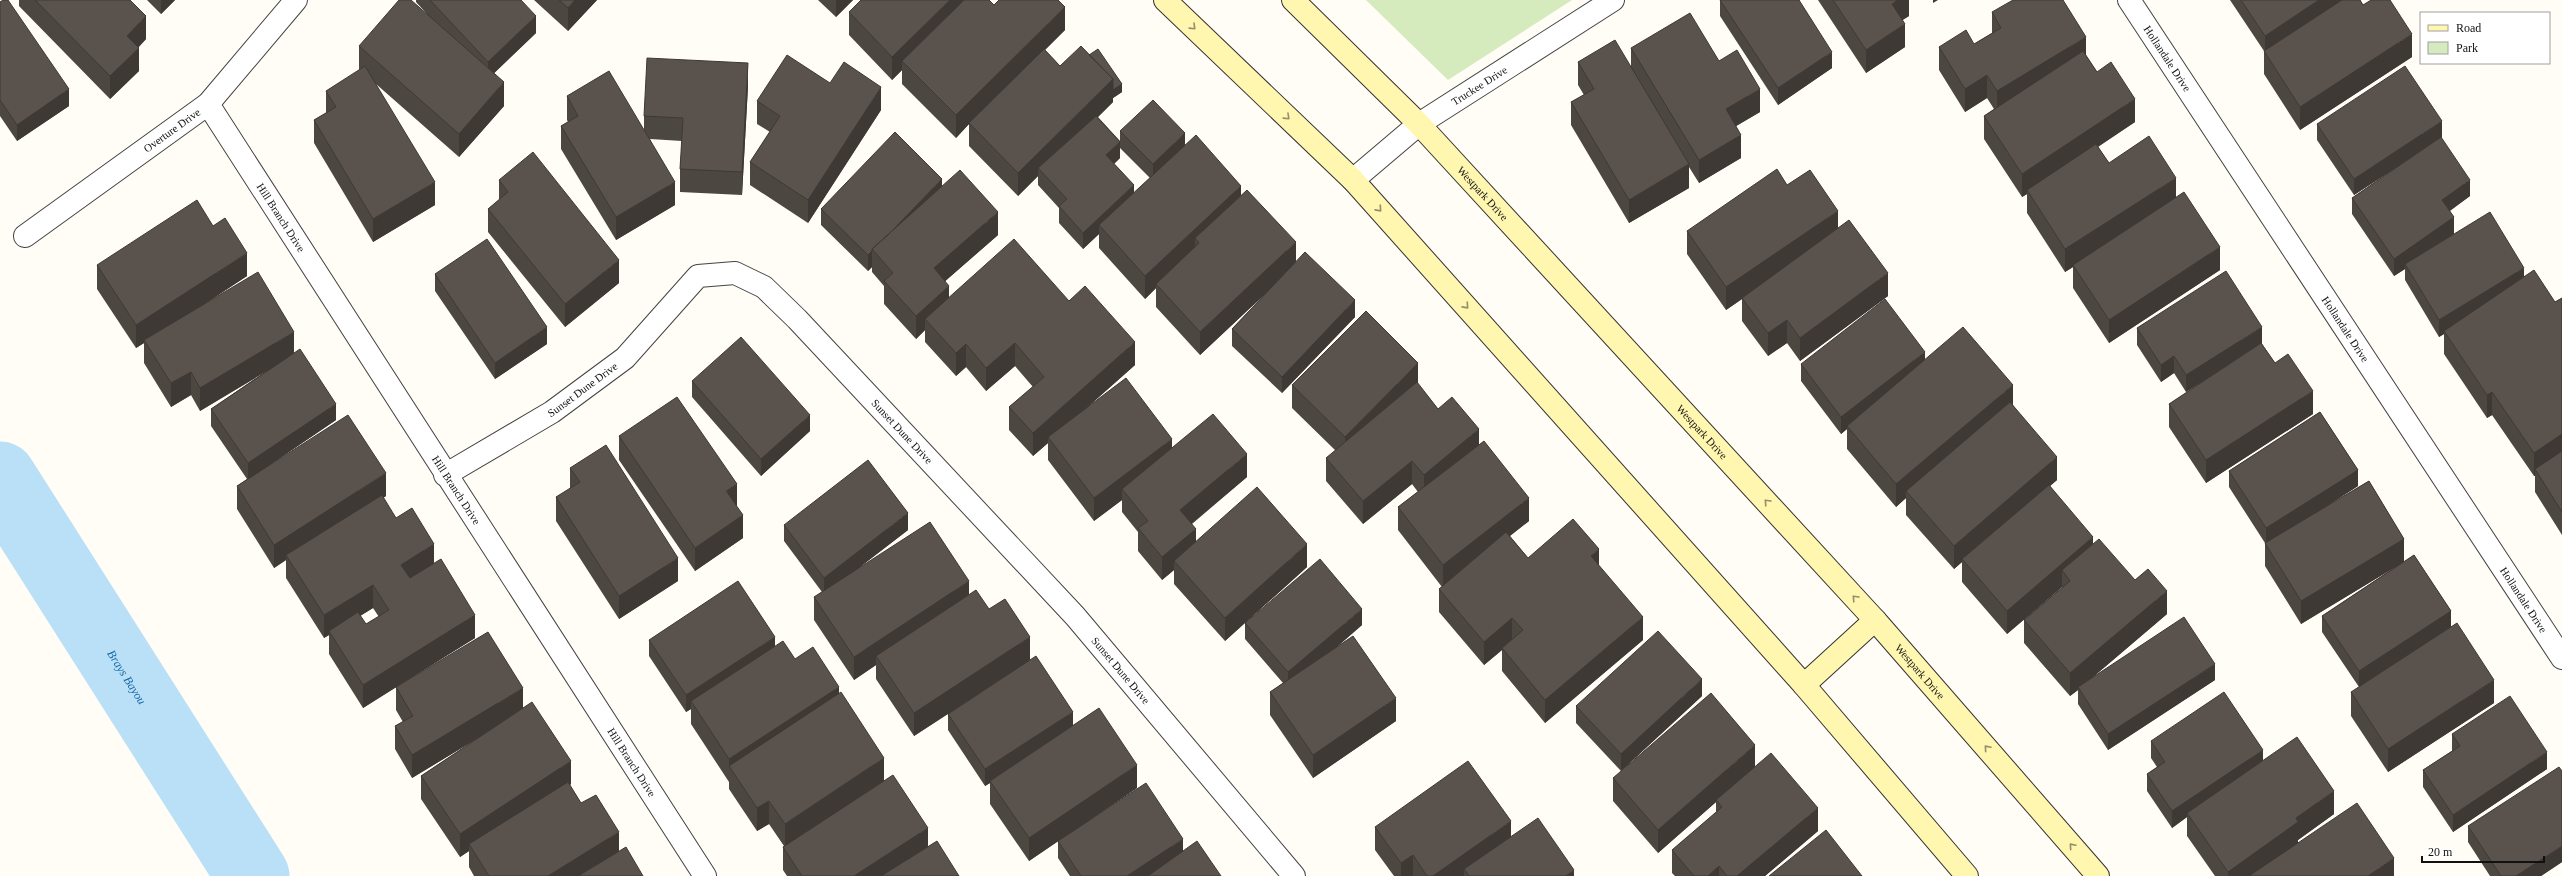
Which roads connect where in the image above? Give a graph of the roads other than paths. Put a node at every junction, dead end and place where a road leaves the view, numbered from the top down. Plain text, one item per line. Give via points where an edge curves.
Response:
1 (296, 0) edge
2 (1165, 0) edge
3 (1293, 0) edge
4 (1613, 0) edge
5 (2129, 0) edge
6 (208, 104) junction
7 (1420, 124) junction
8 (1353, 180) junction
9 (25, 236) dead end
10 (445, 475) junction
11 (1875, 620) junction
12 (2562, 658) edge
13 (1804, 685) junction
14 (705, 876) edge
15 (1294, 876) edge
16 (1967, 876) edge
17 (2098, 876) edge

1 - 6 street, Overture Drive
2 -> 8 main road
3 - 7 main road, Westpark Drive
4 - 7 street, Truckee Drive
5 - 12 street, Hollandale Drive
6 - 9 street, Overture Drive
6 - 10 street, Hill Branch Drive
7 - 8 street, Truckee Drive
11 -> 7 main road, Westpark Drive
8 -> 13 main road
10 - 14 street, Hill Branch Drive
10 - 15 street, Sunset Dune Drive via 552,412 625,358 698,276 735,273 764,287 798,320 1075,616
11 - 13 main road
17 -> 11 main road, Westpark Drive
13 - 16 main road

